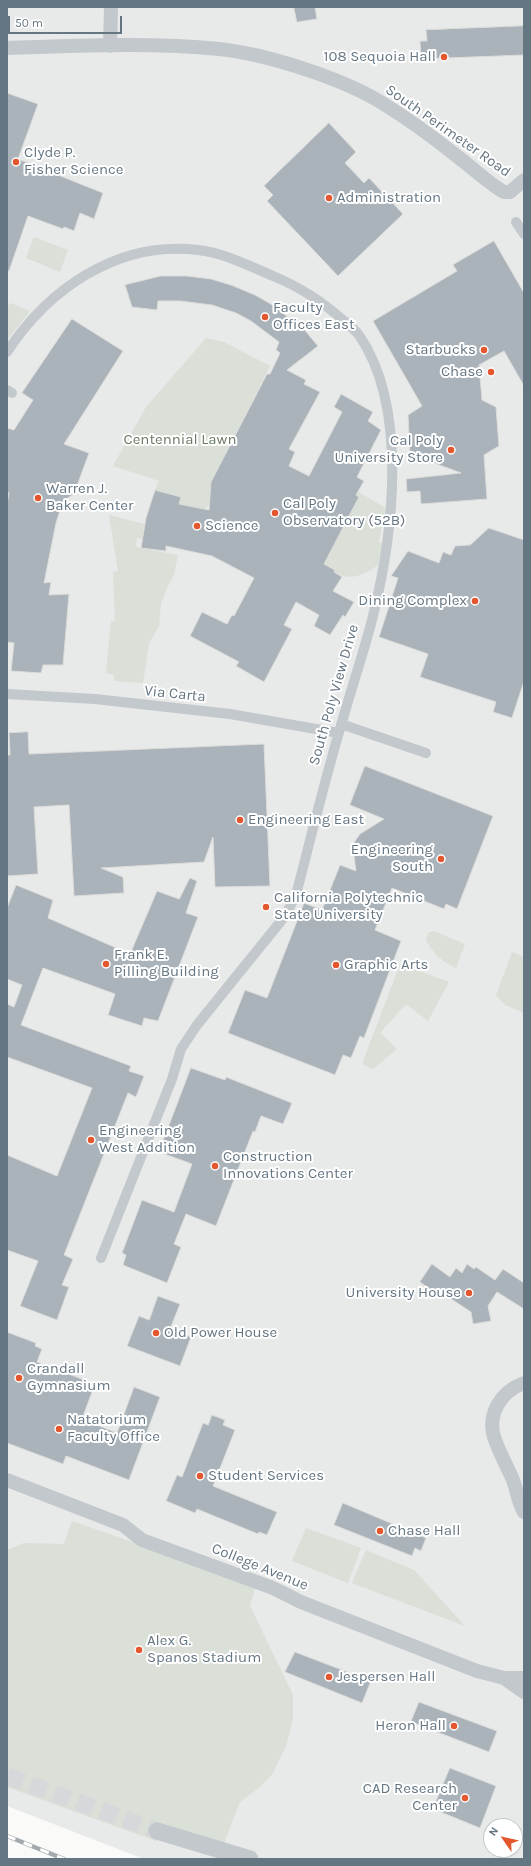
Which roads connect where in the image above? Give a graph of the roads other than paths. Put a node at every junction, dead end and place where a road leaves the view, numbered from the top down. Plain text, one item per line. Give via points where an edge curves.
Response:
1 (111, 7) edge
2 (110, 46) junction
3 (7, 48) edge
4 (524, 180) edge
5 (516, 222) dead end
6 (524, 234) edge
7 (7, 352) edge
8 (7, 694) edge
9 (340, 728) junction
10 (426, 753) dead end
11 (101, 1258) dead end
12 (524, 1383) edge
13 (7, 1480) edge
14 (523, 1512) edge
15 (504, 1678) junction
16 (524, 1678) edge
17 (524, 1692) edge
18 (157, 1831) tunnel mouth
19 (250, 1859) edge

1 - 2 street
2 - 3 street, South Perimeter Road
2 - 4 street, South Perimeter Road via 219,49 306,70 337,81 378,101 416,125 498,188 510,192
5 - 6 street
7 - 9 street, South Poly View Drive via 43,306 91,271 132,254 186,248 220,254 290,283 327,305 358,334 375,367 387,405 392,450 391,503 388,535 373,617
8 - 9 street, Via Carta via 95,699
9 - 10 street, Via Carta
9 - 11 street, South Poly View Drive via 296,895 285,916 197,1025 181,1049 172,1079
12 - 14 street via 502,1397 495,1410 493,1423 494,1436
13 - 15 street, College Avenue via 123,1525 142,1540 273,1588 301,1602 477,1671
15 - 16 street, College Avenue
15 - 17 street, College Avenue
18 - 19 street

